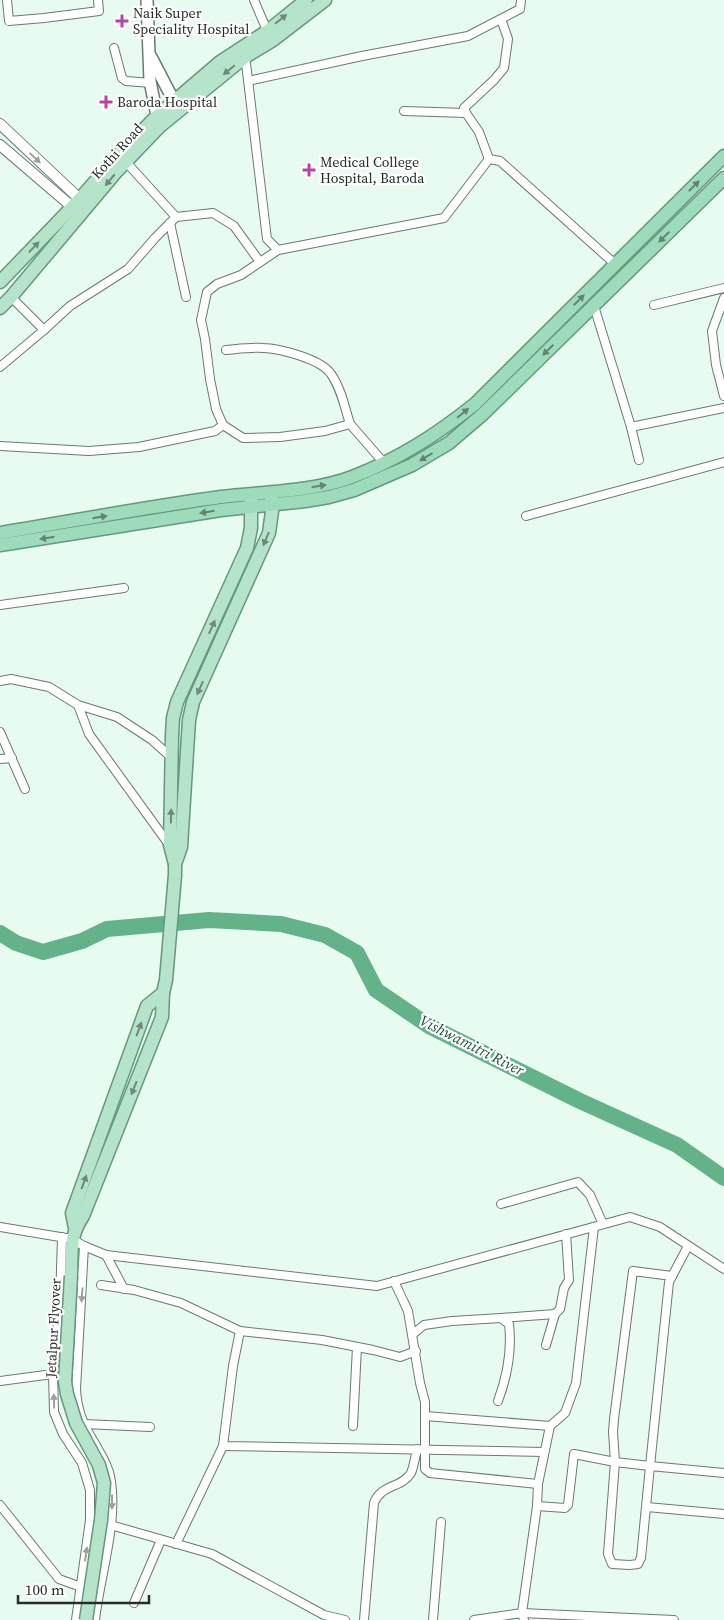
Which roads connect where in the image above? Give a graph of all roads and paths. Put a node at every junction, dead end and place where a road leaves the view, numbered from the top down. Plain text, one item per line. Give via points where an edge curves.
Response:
1 (7, 0) edge
2 (98, 0) edge
3 (147, 0) edge
4 (254, 0) edge
5 (306, 0) edge
6 (325, 0) edge
7 (521, 0) edge
8 (501, 19) junction
9 (269, 36) junction
10 (114, 48) dead end
11 (245, 51) junction
12 (150, 54) junction
13 (248, 81) junction
14 (151, 83) junction
15 (177, 106) junction
16 (404, 111) dead end
17 (466, 113) junction
18 (160, 120) junction
19 (0, 124) edge
20 (0, 145) edge
21 (724, 156) edge
22 (489, 159) junction
23 (126, 162) junction
24 (724, 178) edge
25 (80, 207) junction
26 (176, 217) junction
27 (170, 223) junction
28 (278, 250) junction
29 (260, 262) junction
30 (615, 264) junction
31 (0, 282) edge
32 (724, 288) edge
33 (186, 296) dead end
34 (11, 297) junction
35 (724, 298) edge
36 (594, 306) junction
37 (654, 306) dead end
38 (0, 308) edge
39 (44, 330) junction
40 (226, 350) dead end
41 (0, 367) edge
42 (724, 396) edge
43 (724, 408) edge
44 (350, 424) junction
45 (223, 426) junction
46 (631, 427) junction
47 (0, 446) edge
48 (639, 460) dead end
49 (724, 462) edge
50 (384, 463) junction
51 (272, 498) junction
52 (251, 500) junction
53 (526, 516) dead end
54 (0, 532) edge
55 (0, 546) edge
56 (124, 588) dead end
57 (0, 605) edge
58 (0, 681) edge
59 (78, 706) junction
60 (0, 732) edge
61 (12, 758) junction
62 (172, 758) junction
63 (0, 759) edge
64 (25, 789) dead end
65 (171, 847) junction
66 (175, 870) junction
67 (163, 993) junction
68 (501, 1204) dead end
69 (603, 1224) junction
70 (0, 1227) edge
71 (594, 1227) junction
72 (566, 1234) junction
73 (70, 1235) junction
74 (84, 1246) junction
75 (688, 1246) junction
76 (106, 1255) junction
77 (724, 1269) edge
78 (672, 1276) junction
79 (394, 1281) junction
80 (101, 1285) dead end
81 (124, 1289) junction
82 (555, 1314) junction
83 (500, 1318) junction
84 (240, 1331) junction
85 (413, 1334) junction
86 (546, 1345) dead end
87 (357, 1347) junction
88 (416, 1351) junction
89 (53, 1374) junction
90 (0, 1381) edge
91 (498, 1401) dead end
92 (425, 1416) junction
93 (84, 1424) junction
94 (353, 1426) dead end
95 (550, 1426) junction
96 (150, 1427) dead end
97 (223, 1446) junction
98 (420, 1450) junction
99 (544, 1452) junction
100 (615, 1462) junction
101 (650, 1466) junction
102 (724, 1473) edge
103 (538, 1484) junction
104 (0, 1505) edge
105 (537, 1506) junction
106 (647, 1506) junction
107 (724, 1514) edge
108 (90, 1520) junction
109 (441, 1522) dead end
110 (110, 1525) junction
111 (161, 1540) junction
112 (176, 1544) junction
113 (81, 1587) junction
114 (134, 1603) dead end
115 (523, 1616) edge
116 (76, 1620) edge
117 (86, 1620) edge
118 (95, 1620) edge
119 (345, 1620) edge
120 (364, 1620) edge
121 (433, 1620) edge
122 (474, 1620) edge
123 (674, 1620) edge

1 - 2 street via 9,21 99,11
3 - 12 main road
4 - 9 street
9 -> 5 main road, Kothi Road
6 - 9 main road, Kothi Road
7 - 8 street via 520,9
8 - 13 street via 468,36
8 - 17 street via 508,39 504,68 464,108
9 - 11 main road, Kothi Road
10 - 14 street via 122,78
11 - 13 street
11 - 15 main road, Kothi Road via 220,62
12 - 14 main road
12 - 15 main road
13 - 28 street via 267,239
14 - 18 main road
15 - 18 main road, Kothi Road
16 - 17 street
17 - 22 street via 479,132
18 - 23 main road, Kothi Road
18 - 25 main road, Kothi Road via 120,153
19 -> 25 street
20 - 25 street
30 -> 21 highway
22 - 28 street via 444,218
22 - 30 street via 500,161
23 -> 25 main road, Kothi Road
23 - 26 street
24 -> 36 highway
31 -> 25 main road, Kothi Road
25 - 34 main road, Kothi Road
26 - 27 street
26 - 29 street via 213,213 234,226
27 - 33 street
27 - 39 street via 128,269 70,306
28 - 29 street
29 - 45 street via 206,292 201,320 216,409
50 -> 30 highway via 406,453 475,404
32 - 37 street
34 - 38 main road, Kothi Road
34 - 39 street
35 - 42 street via 712,331
36 - 46 street
36 -> 51 highway via 449,443 412,464 329,498
39 - 41 street
40 - 44 street via 263,348 293,354 322,365 338,387
43 - 46 street
44 - 45 street via 280,437 243,438
44 - 50 street
45 - 47 street via 215,431 139,447 89,451
46 - 48 street
49 - 53 street
51 -> 50 highway via 350,478
51 - 52 highway
51 -> 66 main road via 269,533 193,702 181,847
54 -> 52 highway via 220,498
52 -> 55 highway via 221,510
62 -> 52 main road via 173,718 177,702 247,548
56 - 57 street
58 - 59 street via 11,679 50,687
59 - 62 street via 117,717
59 - 65 street via 89,734
60 - 61 street
61 - 63 street
61 - 64 street
65 -> 62 main road
65 - 66 main road
66 - 67 main road
67 -> 73 main road via 162,1017 83,1216
73 -> 67 main road, Jetalpur Flyover via 72,1212 147,1006
68 - 69 street via 578,1182 590,1195
69 - 71 street
69 - 75 street via 630,1217 660,1227
70 - 73 street
71 - 72 street
71 - 95 street via 576,1383 565,1413
72 - 79 street
72 - 82 street via 570,1280 564,1288 560,1309
73 - 74 street
73 - 89 street
73 - 117 main road, Jetalpur Flyover, bridge via 65,1382 76,1423 99,1465 104,1483
74 - 76 street
74 -> 93 street via 76,1389 77,1407
75 - 77 street
75 - 78 street
76 - 79 street via 377,1286
76 - 81 street
78 - 100 street via 633,1271 613,1432
78 - 101 street
79 - 85 street via 408,1311
80 - 81 street
81 - 84 street via 181,1303
82 - 83 street
82 - 86 street
83 - 85 street via 424,1325
83 - 91 street via 509,1324 510,1337 506,1381
84 - 87 street
84 - 97 street
85 - 88 street
87 - 88 street via 400,1357
87 - 94 street
88 - 92 street
89 - 90 street
108 -> 89 street via 90,1490 82,1463 63,1434 54,1412
92 - 95 street
92 - 98 street
93 - 96 street
93 -> 110 street via 108,1467 112,1496
95 - 99 street
97 - 98 street
97 - 112 street
98 - 99 street
98 - 103 street via 425,1469 430,1473
98 - 120 street via 406,1479 384,1490 374,1503
99 - 103 street
100 - 101 street
100 - 105 street via 574,1454 568,1504 565,1508
100 - 106 street via 608,1554 612,1564 638,1564
101 - 102 street
101 - 106 street
103 - 105 street
104 - 113 street via 59,1579
105 - 115 street
106 - 107 street
108 - 110 street
113 -> 108 street
109 - 121 street
110 - 111 street
110 - 118 street
111 - 112 street
111 - 114 street
112 - 119 street via 212,1554 324,1615
113 - 116 street
115 - 122 street
115 - 123 street

